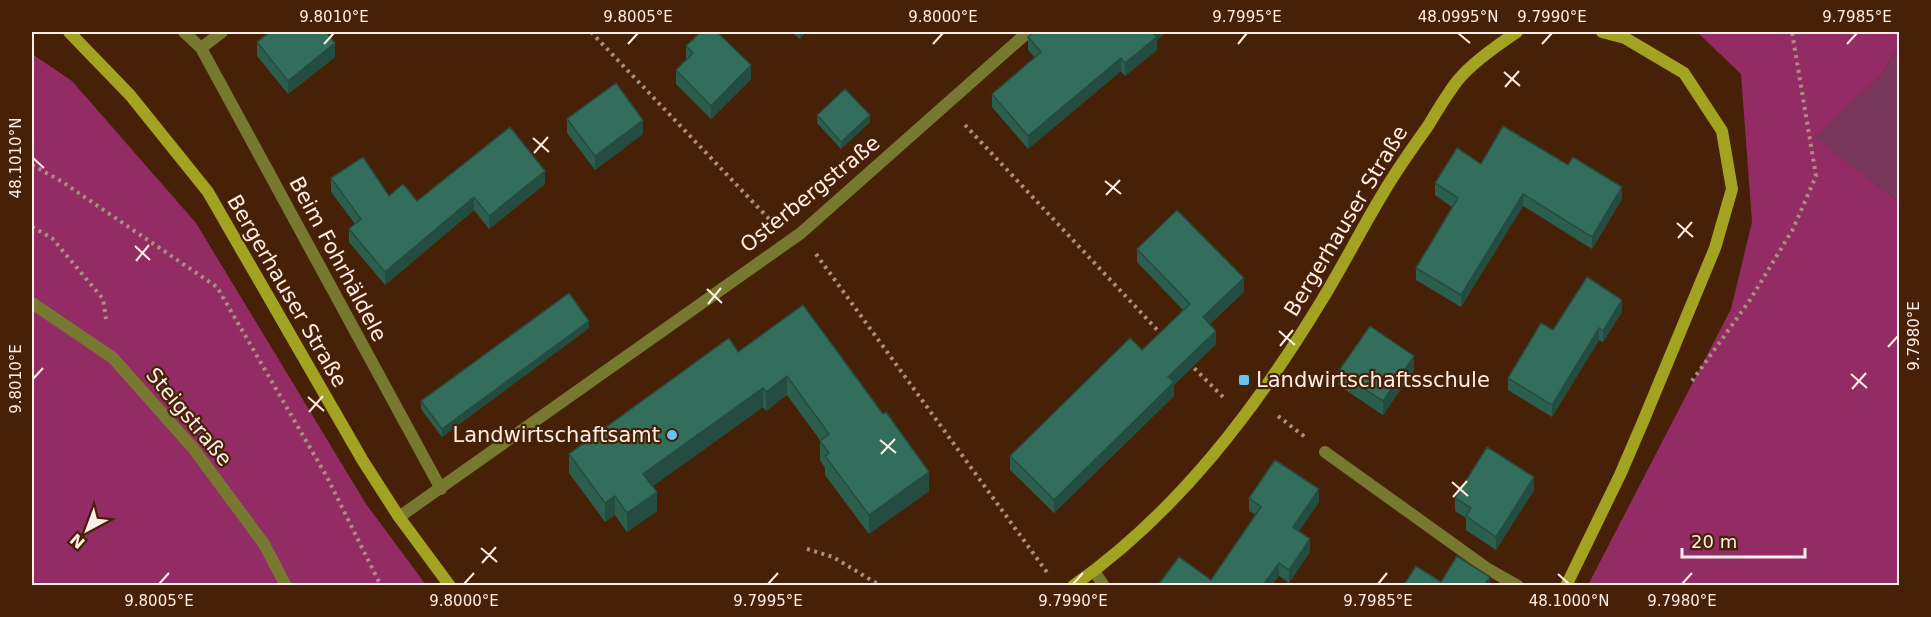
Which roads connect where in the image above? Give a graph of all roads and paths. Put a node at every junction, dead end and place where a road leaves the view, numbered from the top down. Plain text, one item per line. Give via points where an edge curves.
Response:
1 (69, 32) edge
2 (184, 32) edge
3 (222, 32) edge
4 (591, 32) edge
5 (1028, 32) edge
6 (1517, 32) edge
7 (1602, 32) edge
8 (1792, 32) edge
9 (201, 48) junction
10 (946, 105) junction
11 (32, 165) edge
12 (32, 227) edge
13 (801, 233) junction
14 (790, 241) junction
15 (32, 303) edge
16 (1164, 337) edge
17 (113, 358) junction
18 (1188, 362) edge
19 (1687, 387) dead end
20 (1256, 400) junction
21 (1244, 418) junction
22 (1325, 452) joint
23 (441, 489) junction
24 (399, 517) junction
25 (807, 549) dead end
26 (1095, 571) junction
27 (1051, 578) dead end
28 (286, 585) edge
29 (381, 585) edge
30 (450, 585) edge
31 (881, 585) edge
32 (1073, 585) edge
33 (1104, 585) edge
34 (1518, 585) edge
35 (1566, 585) edge

1 - 24 main road, Bergerhauser Straße via 130,95 208,192
2 - 9 street, Beim Fohrhäldele
3 - 9 street
4 - 14 path
5 - 10 street, Osterbergstraße
6 - 20 main road, Bergerhauser Straße via 1459,80 1386,188 1323,300
7 - 35 main road via 1625,38 1684,73 1722,131 1732,189 1715,248 1642,424
8 - 19 path via 1816,176 1793,229 1756,290
9 - 23 street, Beim Fohrhäldele
10 - 13 street, Osterbergstraße
10 - 16 path
11 - 29 path via 62,181 217,287 327,477
12 - 17 path via 52,238 103,299
13 - 14 street, Osterbergstraße
13 - 27 path
14 - 23 street, Osterbergstraße
15 - 17 street, Steigstraße
17 - 28 street, Steigstraße via 193,448 264,544
18 - 21 path
20 - 21 main road, Bergerhauser Straße
20 - 22 path
21 - 26 main road, Bergerhauser Straße via 1148,526
22 - 34 street via 1488,569
23 - 24 street, Osterbergstraße
24 - 30 main road, Bergerhauser Straße
25 - 31 path via 833,557
26 - 32 main road, Bergerhauser Straße
26 - 33 street

